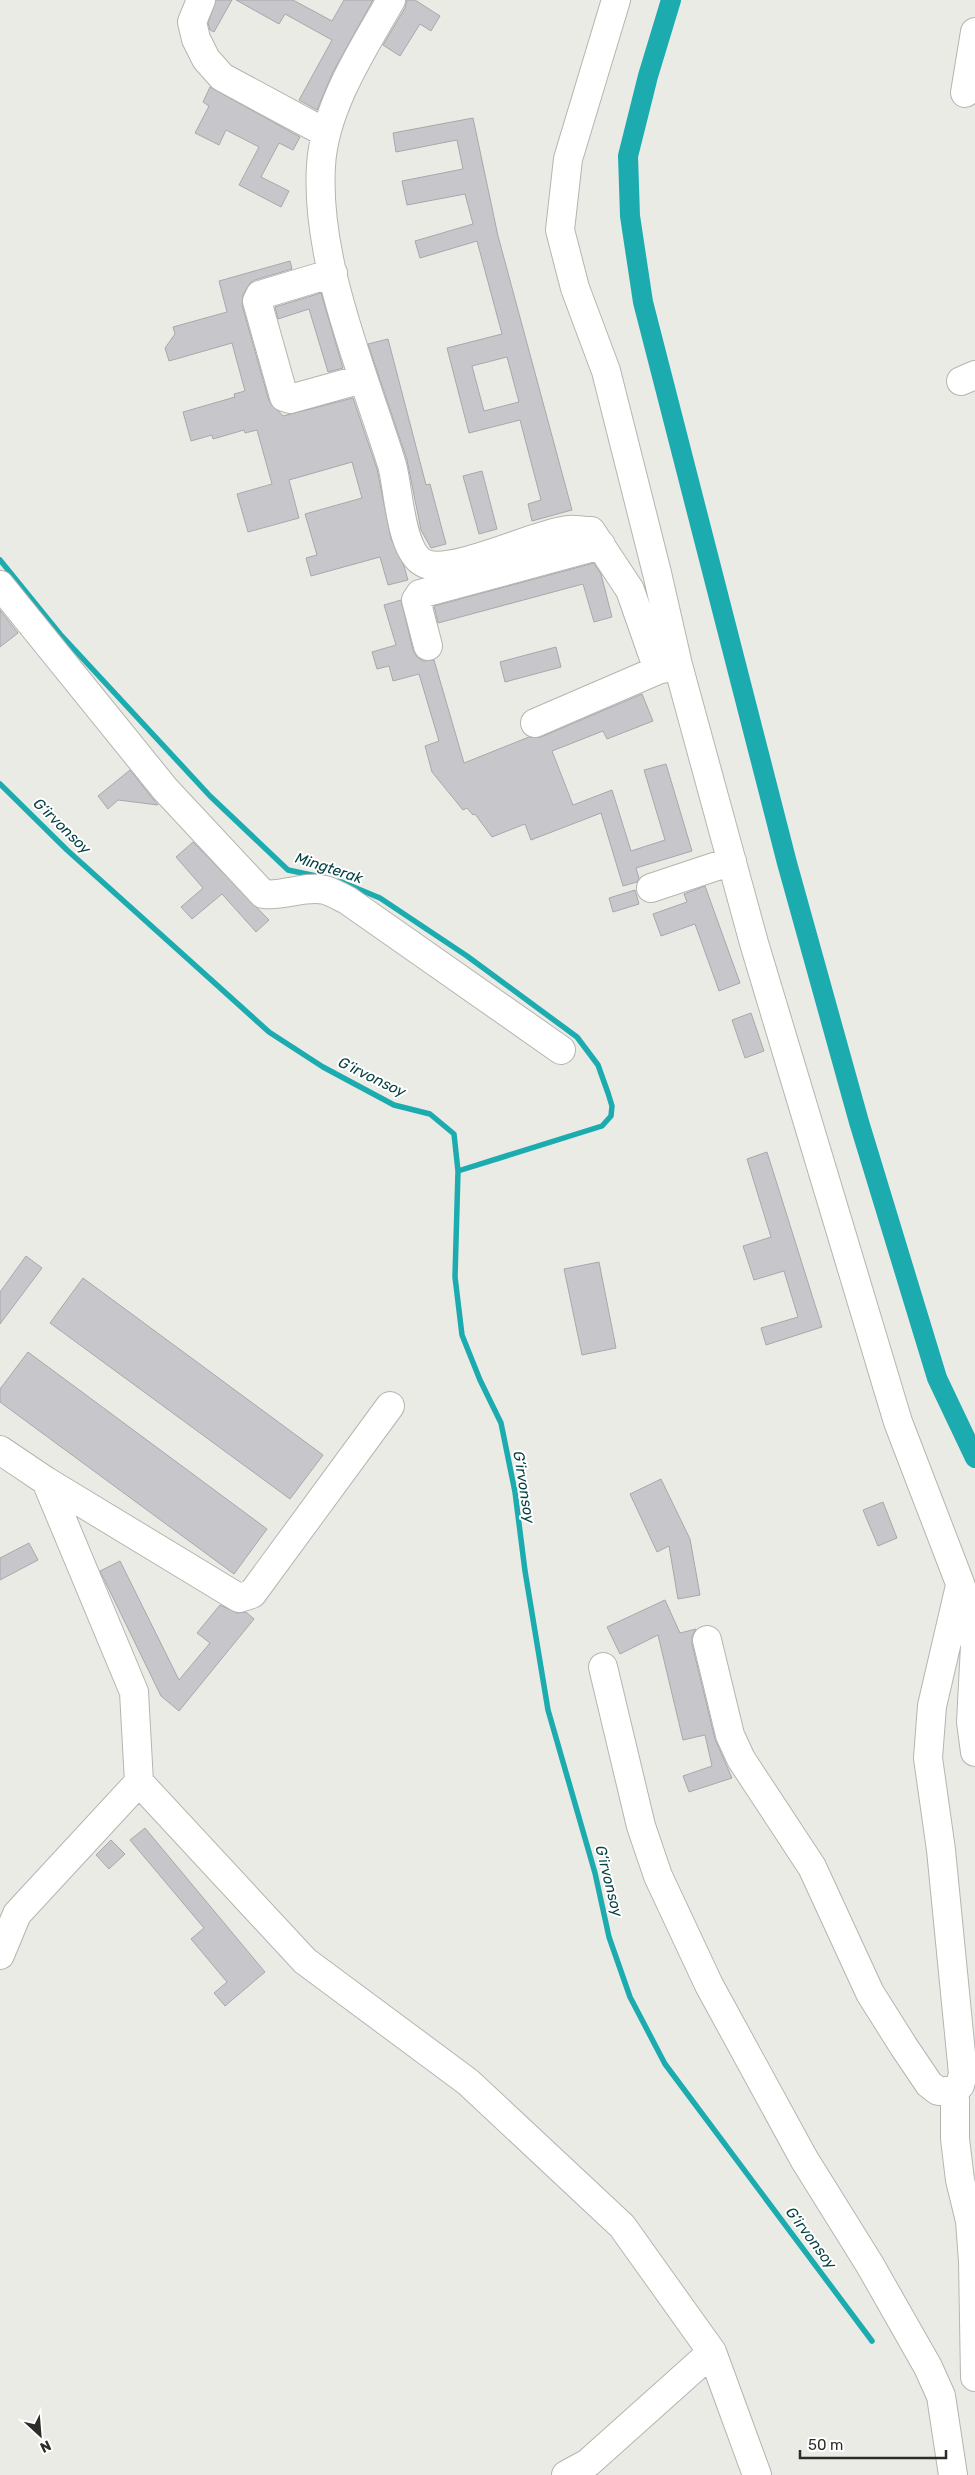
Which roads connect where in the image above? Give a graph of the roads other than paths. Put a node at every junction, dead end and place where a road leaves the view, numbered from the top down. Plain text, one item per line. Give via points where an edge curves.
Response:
1 (202, 0) edge
2 (391, 0) edge
3 (616, 0) edge
4 (975, 32) edge
5 (965, 93) dead end
6 (326, 132) junction
7 (333, 273) junction
8 (362, 379) junction
9 (601, 545) junction
10 (0, 585) edge
11 (428, 646) dead end
12 (668, 668) junction
13 (535, 723) dead end
14 (732, 861) junction
15 (651, 888) dead end
16 (561, 1050) dead end
17 (390, 1406) dead end
18 (0, 1450) edge
19 (46, 1481) junction
20 (960, 1586) junction
21 (707, 1640) dead end
22 (975, 1646) edge
23 (603, 1666) dead end
24 (975, 1752) edge
25 (138, 1782) junction
26 (0, 1955) edge
27 (954, 2091) junction
28 (712, 2352) junction
29 (975, 2377) edge
30 (566, 2475) edge
31 (757, 2475) edge
32 (953, 2475) edge

1 - 6 street via 192,22 196,39 206,59 222,77
2 - 6 street via 334,108
3 - 12 street via 568,159 560,230 575,288 606,371 657,574
4 - 5 street
6 - 7 street via 321,165 321,206
7 - 8 street
7 - 8 street via 260,295 257,301 284,397 290,399
8 - 9 street via 393,467 408,541 415,558 427,564 448,566 568,530 591,531
9 - 11 street via 420,594 416,600
9 - 12 street via 630,590
10 - 16 street via 165,789 263,894 275,896 307,889 325,890 347,900
12 - 13 street
12 - 14 street
14 - 15 street
14 - 20 street via 898,1422
17 - 19 street via 252,1594 239,1598
18 - 19 street
19 - 25 street via 134,1692
20 - 22 street
20 - 27 street via 932,1706 928,1758 963,2074
21 - 27 street via 727,1726 741,1759 812,1867 870,1993 904,2047 928,2084 938,2091
22 - 24 street via 971,1722
23 - 32 street via 640,1826 658,1876 709,1985 799,2150 928,2367 941,2396
25 - 26 street via 17,1914
25 - 28 street via 304,1961 468,2082 622,2226
27 - 29 street via 954,2138 974,2261
28 - 30 street via 588,2463
28 - 31 street

